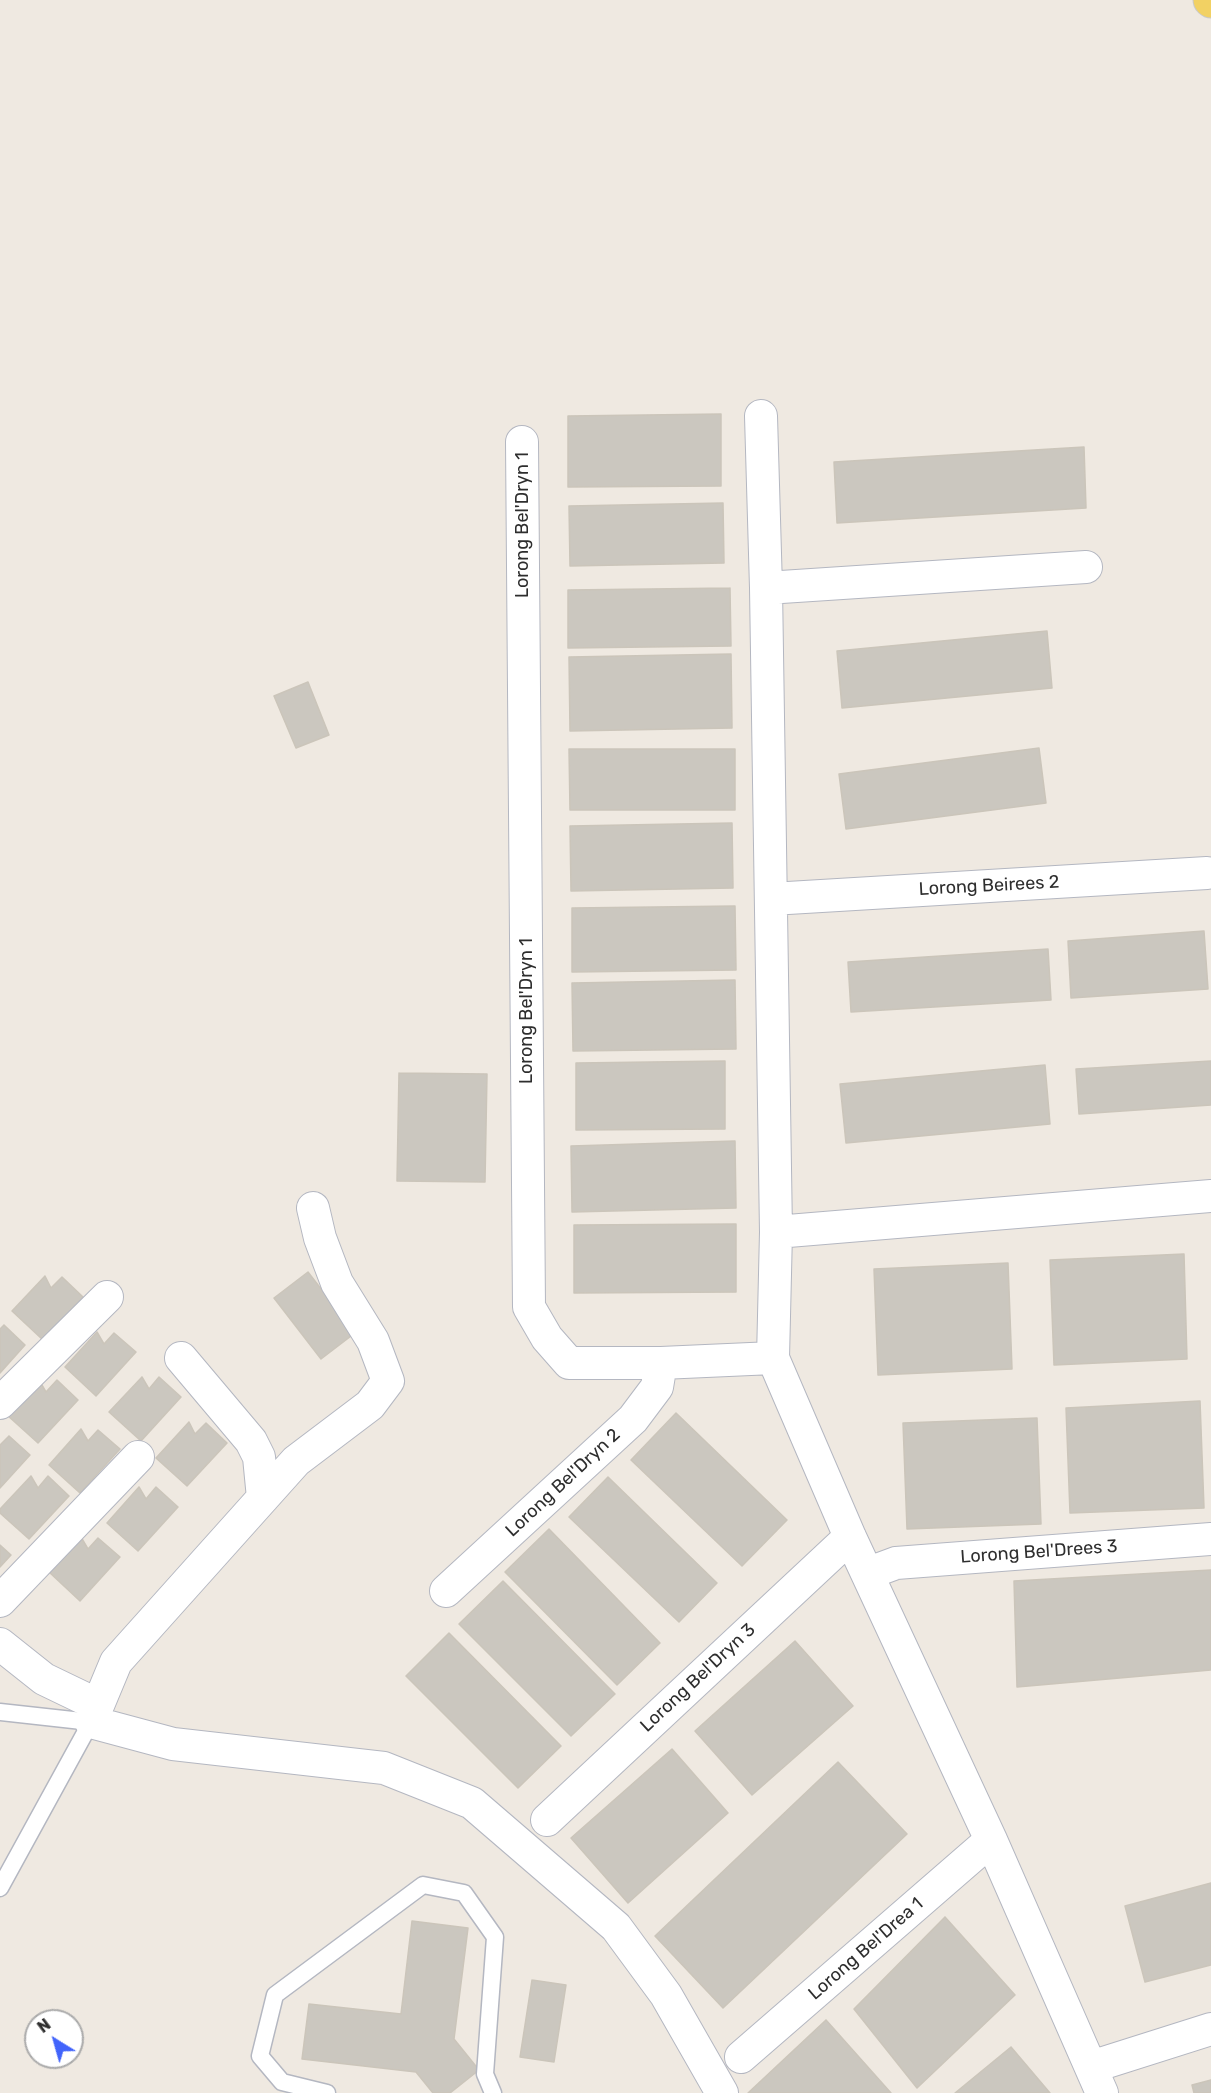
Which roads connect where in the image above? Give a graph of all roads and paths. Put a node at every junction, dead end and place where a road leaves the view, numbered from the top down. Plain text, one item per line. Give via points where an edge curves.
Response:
1 (761, 416) dead end
2 (522, 442) dead end
3 (1086, 567) dead end
4 (766, 588) junction
5 (1207, 873) dead end
6 (771, 899) junction
7 (1211, 1196) edge
8 (313, 1208) dead end
9 (776, 1232) junction
10 (107, 1298) dead end
11 (182, 1358) dead end
12 (773, 1358) junction
13 (661, 1363) junction
14 (0, 1403) edge
15 (138, 1457) dead end
16 (263, 1498) junction
17 (850, 1537) junction
18 (1211, 1539) edge
19 (869, 1573) junction
20 (446, 1591) dead end
21 (0, 1601) edge
22 (0, 1644) edge
23 (0, 1712) edge
24 (94, 1713) junction
25 (547, 1820) dead end
26 (991, 1840) junction
27 (0, 1888) edge
28 (1211, 2029) edge
29 (741, 2057) dead end
30 (1097, 2080) edge
31 (327, 2093) edge
32 (493, 2093) edge
33 (722, 2093) edge

1 - 4 street
2 - 13 street, Lorong Bel'Dryn 1 via 529,1307 547,1338 569,1363
3 - 4 street
4 - 6 street
5 - 6 street, Lorong Beirees 2
6 - 9 street
7 - 9 street
8 - 16 street via 337,1283 373,1341 388,1381 370,1405 296,1461
9 - 12 street
10 - 14 street
11 - 16 street via 252,1440 259,1457
12 - 13 street, Lorong Bel'Dryn 1
12 - 17 street
13 - 20 street, Lorong Bel'Dryn 2 via 657,1387 633,1419
15 - 21 street
16 - 24 street via 116,1662
17 - 19 street
17 - 25 street, Lorong Bel'Dryn 3
18 - 19 street, Lorong Bel'Drees 3 via 896,1563
19 - 26 street
22 - 24 street
23 - 24 lane
24 - 27 lane
24 - 33 street via 173,1744 384,1768 472,1803 616,1928 666,1995
26 - 29 street, Lorong Bel'Drea 1
26 - 30 street
28 - 30 street
31 - 32 lane via 282,2082 260,2056 275,1995 423,1885 464,1893 495,1937 485,2074

